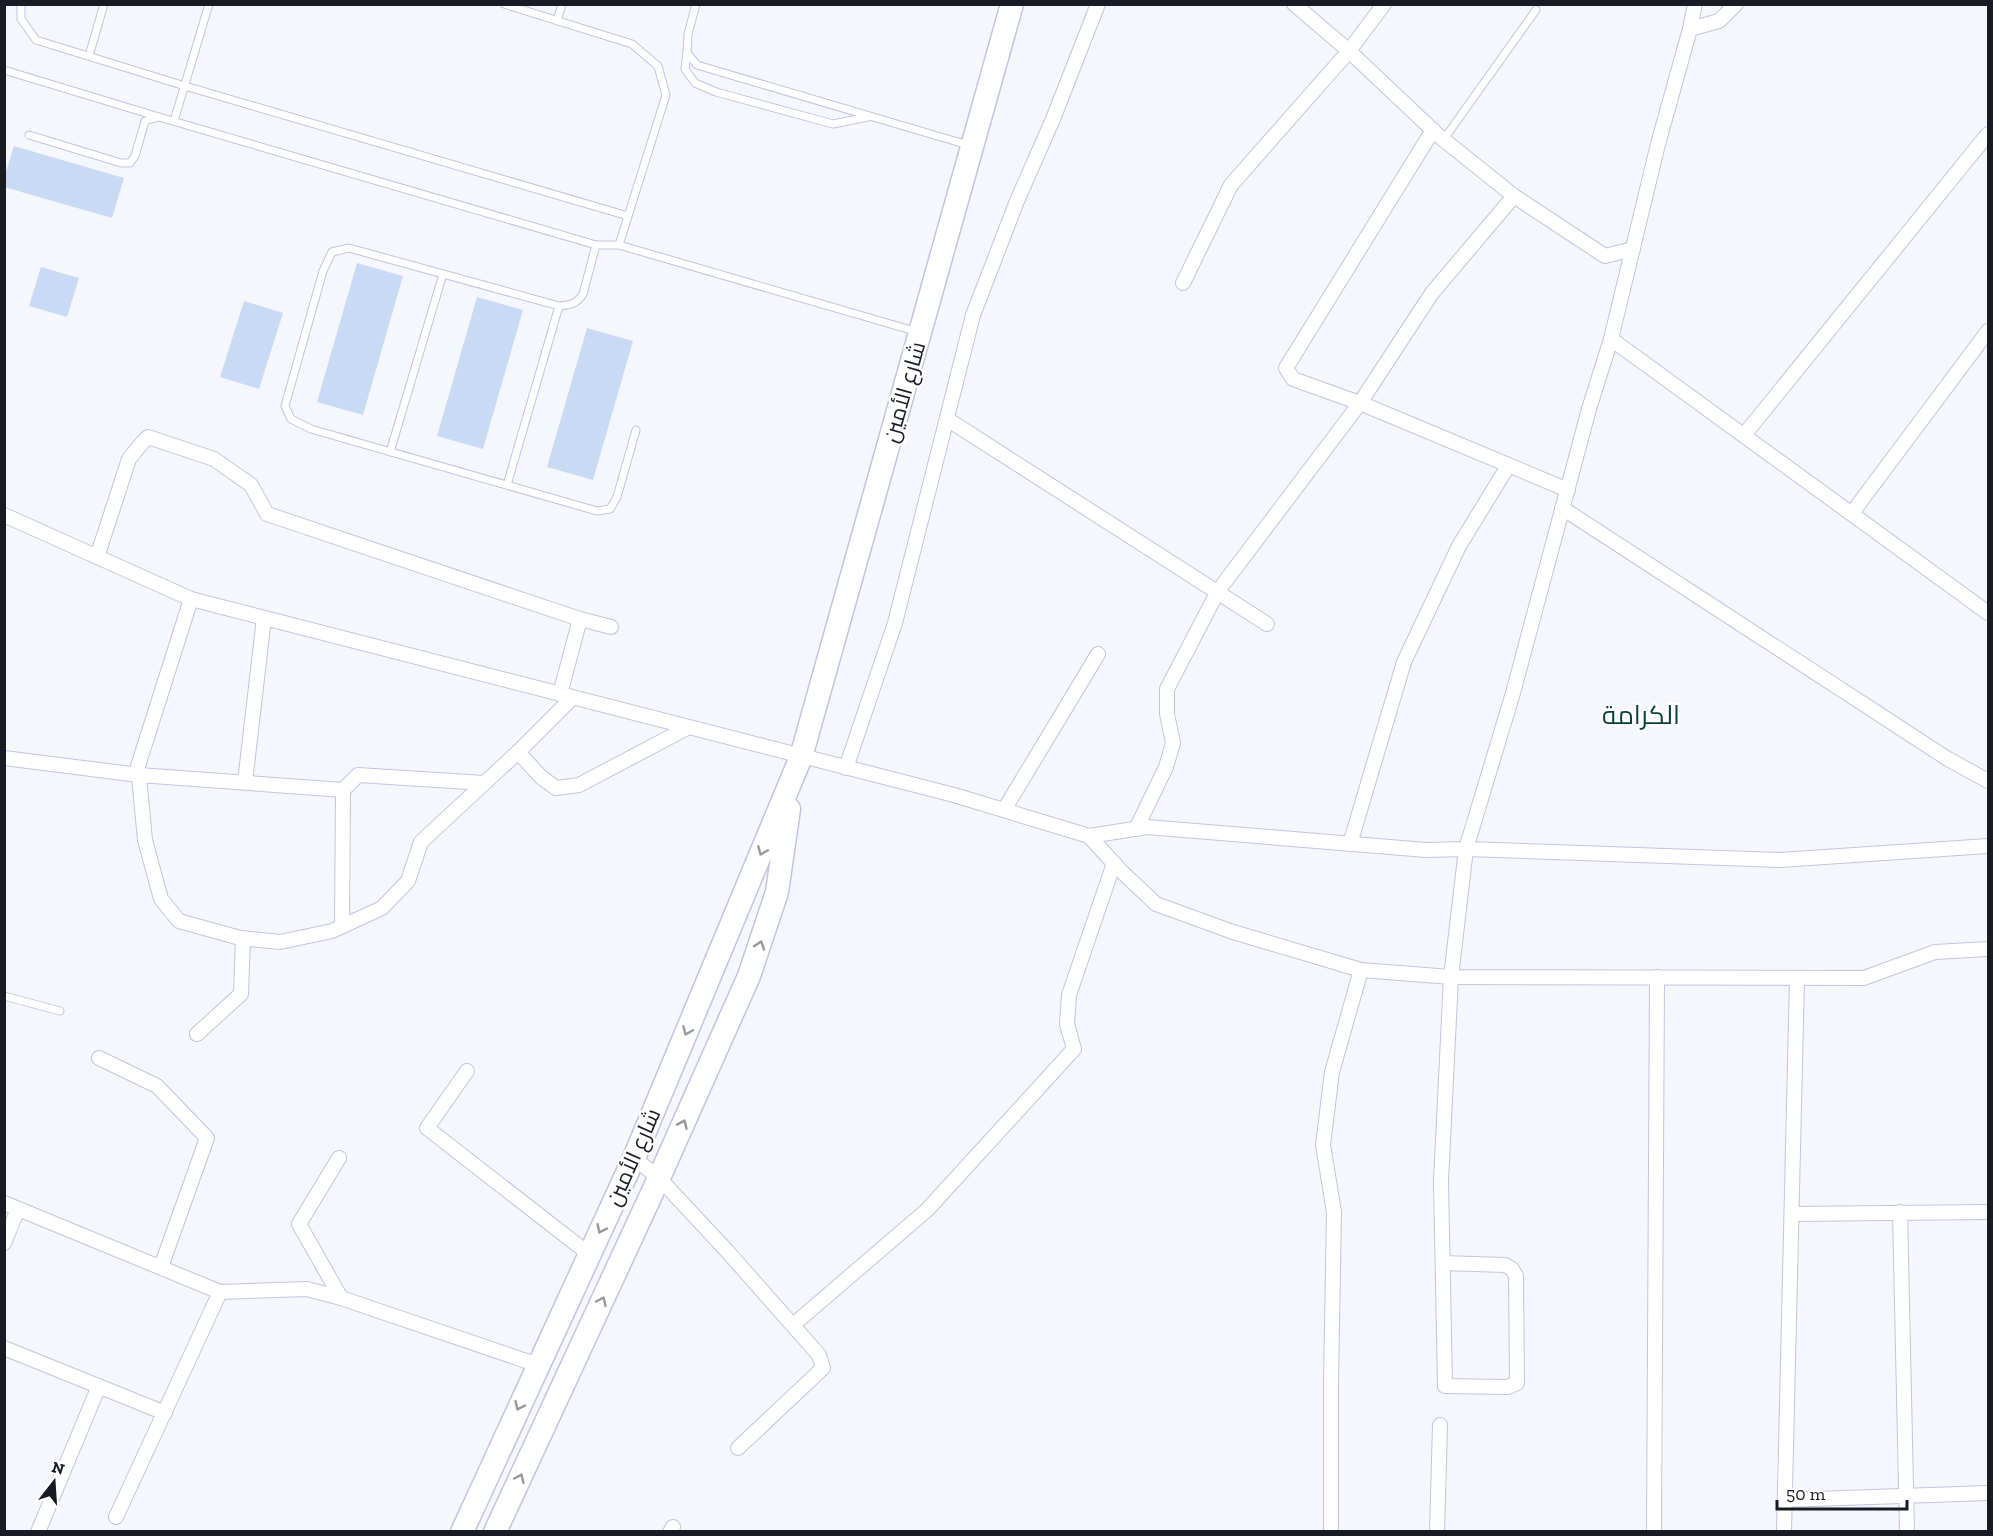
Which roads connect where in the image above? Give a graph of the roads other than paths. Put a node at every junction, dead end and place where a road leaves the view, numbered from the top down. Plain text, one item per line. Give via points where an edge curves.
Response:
1 (21, 4) edge
2 (104, 4) edge
3 (209, 4) edge
4 (504, 4) edge
5 (562, 4) edge
6 (696, 4) edge
7 (1012, 4) edge
8 (1098, 4) edge
9 (1294, 4) edge
10 (1384, 4) edge
11 (1695, 4) edge
12 (1736, 4) edge
13 (1536, 10) dead end
14 (557, 21) junction
15 (1690, 29) junction
16 (1349, 51) junction
17 (687, 53) junction
18 (89, 56) junction
19 (4, 70) edge
20 (185, 86) junction
21 (871, 116) junction
22 (159, 117) junction
23 (174, 122) junction
24 (1433, 130) junction
25 (1989, 134) edge
26 (29, 135) dead end
27 (1444, 140) junction
28 (973, 146) junction
29 (1514, 196) junction
30 (628, 216) junction
31 (596, 245) junction
32 (619, 245) junction
33 (1633, 249) junction
34 (443, 274) junction
35 (1183, 283) dead end
36 (559, 306) junction
37 (1989, 331) edge
38 (921, 332) junction
39 (1611, 339) junction
40 (1360, 403) junction
41 (948, 419) junction
42 (636, 430) dead end
43 (1744, 435) junction
44 (390, 452) junction
45 (1508, 466) junction
46 (507, 485) junction
47 (1568, 490) junction
48 (1562, 508) junction
49 (1852, 513) junction
50 (4, 515) edge
51 (97, 557) junction
52 (1218, 591) junction
53 (191, 599) junction
54 (1989, 614) edge
55 (264, 618) junction
56 (580, 619) junction
57 (1267, 624) dead end
58 (611, 627) dead end
59 (1098, 654) dead end
60 (566, 696) junction
61 (687, 728) junction
62 (518, 752) junction
63 (801, 757) junction
64 (4, 758) edge
65 (846, 768) junction
66 (139, 775) junction
67 (793, 778) junction
68 (1989, 781) edge
69 (245, 782) junction
70 (484, 783) junction
71 (343, 790) junction
72 (1004, 810) junction
73 (1136, 829) junction
74 (1089, 836) junction
75 (1350, 844) junction
76 (1989, 846) edge
77 (1466, 849) junction
78 (1114, 863) junction
79 (342, 926) junction
80 (243, 938) junction
81 (1989, 949) edge
82 (1361, 970) junction
83 (1451, 976) junction
84 (1657, 976) junction
85 (1797, 978) junction
86 (4, 996) edge
87 (60, 1011) dead end
88 (197, 1034) dead end
89 (99, 1058) dead end
90 (467, 1071) dead end
91 (339, 1158) dead end
92 (634, 1158) junction
93 (659, 1178) junction
94 (11, 1206) edge
95 (1900, 1212) junction
96 (1989, 1212) edge
97 (1792, 1214) junction
98 (4, 1243) edge
99 (589, 1254) junction
100 (1443, 1263) junction
101 (161, 1267) junction
102 (220, 1292) junction
103 (341, 1298) junction
104 (793, 1325) junction
105 (4, 1348) edge
106 (538, 1365) junction
107 (99, 1386) junction
108 (165, 1413) junction
109 (1440, 1425) dead end
110 (738, 1448) dead end
111 (1989, 1493) edge
112 (1906, 1496) junction
113 (1785, 1500) junction
114 (116, 1517) dead end
115 (38, 1532) edge
116 (462, 1532) edge
117 (495, 1532) edge
118 (1331, 1532) edge
119 (1437, 1532) edge
120 (1654, 1532) edge
121 (1784, 1532) edge
122 (1907, 1532) edge

1 - 18 lane via 21,19 36,40
2 - 18 lane
3 - 20 lane
4 - 14 lane
5 - 14 lane
6 - 17 lane
7 - 28 main road, شارع الأمين
8 - 41 street via 973,315
9 - 16 street
10 - 16 street
11 - 15 street
12 - 15 street via 1719,21
13 - 27 lane
14 - 30 lane via 632,44 658,66 666,95
15 - 33 street
16 - 24 street
16 - 35 street via 1231,185
17 - 21 lane via 697,65
17 - 21 lane via 685,69 695,83 716,92 833,124
18 - 20 lane
19 - 22 lane
20 - 23 lane
20 - 30 lane
21 - 28 lane
22 - 23 lane
22 - 26 lane via 145,121 130,163
23 - 31 lane
24 - 27 street
24 - 40 street via 1286,368 1293,379
25 - 43 street
27 - 29 street
28 - 38 main road, شارع الأمين
29 - 33 street via 1605,256
29 - 40 street via 1432,293
30 - 32 lane
31 - 32 lane
31 - 36 lane via 583,294 572,304
32 - 38 lane
33 - 39 street
34 - 36 lane
34 - 44 lane
34 - 44 lane via 349,248 332,252 323,271 285,406 291,419 311,429
36 - 46 lane
37 - 49 street
38 - 63 main road, شارع الأمين
39 - 43 street
39 - 47 street
40 - 45 street
40 - 52 street
41 - 52 street
41 - 65 street via 895,623
42 - 46 lane via 610,509 597,511
43 - 49 street
44 - 46 lane
45 - 47 street
45 - 75 street via 1459,546 1404,662
47 - 48 street
48 - 68 street via 1948,759
48 - 77 street
49 - 54 street
50 - 51 street
51 - 53 street
51 - 56 street via 129,459 148,437 214,459 251,485 267,514
52 - 57 street
52 - 73 street via 1167,689 1173,743 1166,767
53 - 55 street
53 - 66 street via 138,766
55 - 60 street
55 - 69 street
56 - 58 street
56 - 60 street
59 - 72 street
60 - 61 street
60 - 62 street
61 - 62 street via 579,785 556,788
61 - 63 street
62 - 70 street
63 - 65 street
63 - 67 main road, شارع الأمين
64 - 66 street
65 - 72 street
66 - 69 street
66 - 80 street via 145,840 161,899 179,921
67 -> 92 main road, شارع الأمين
93 -> 67 main road, شارع الأمين via 749,976 777,892
69 - 71 street
70 - 71 street via 358,775
70 - 79 street via 421,842 408,880 382,908
71 - 79 street
72 - 74 street
73 - 74 street
73 - 75 street
74 - 78 street
75 - 77 street
76 - 77 street via 1780,860
77 - 83 street
78 - 82 street via 1156,904 1233,932
78 - 104 street via 1069,995 1067,1024 1074,1049 927,1210
79 - 80 street via 280,942
80 - 88 street via 241,994
81 - 85 street via 1935,952 1864,978
82 - 83 street
82 - 118 street via 1332,1072 1323,1145 1334,1212
83 - 84 street
83 - 100 street via 1441,1181
84 - 85 street
84 - 120 street
85 - 97 street
86 - 87 lane
89 - 101 street via 157,1086 207,1138
90 - 99 street via 427,1128
91 - 103 street via 299,1224
92 - 93 street
92 -> 99 main road, شارع الأمين
93 - 104 street
117 -> 93 main road, شارع الأمين
94 - 98 street
94 - 101 street
95 - 96 street
95 - 97 street
95 - 112 street
97 - 113 street
99 - 106 main road, شارع الأمين
100 - 100 street via 1445,1386 1508,1387 1517,1383 1516,1276 1512,1269 1505,1265
101 - 102 street
102 - 103 street via 307,1289
102 - 108 street
103 - 106 street
104 - 110 street via 819,1355 824,1368
105 - 107 street
106 -> 116 main road, شارع الأمين
107 - 108 street
107 - 115 street
108 - 114 street
109 - 119 street
111 - 112 street
112 - 113 street
112 - 122 street
113 - 121 street

